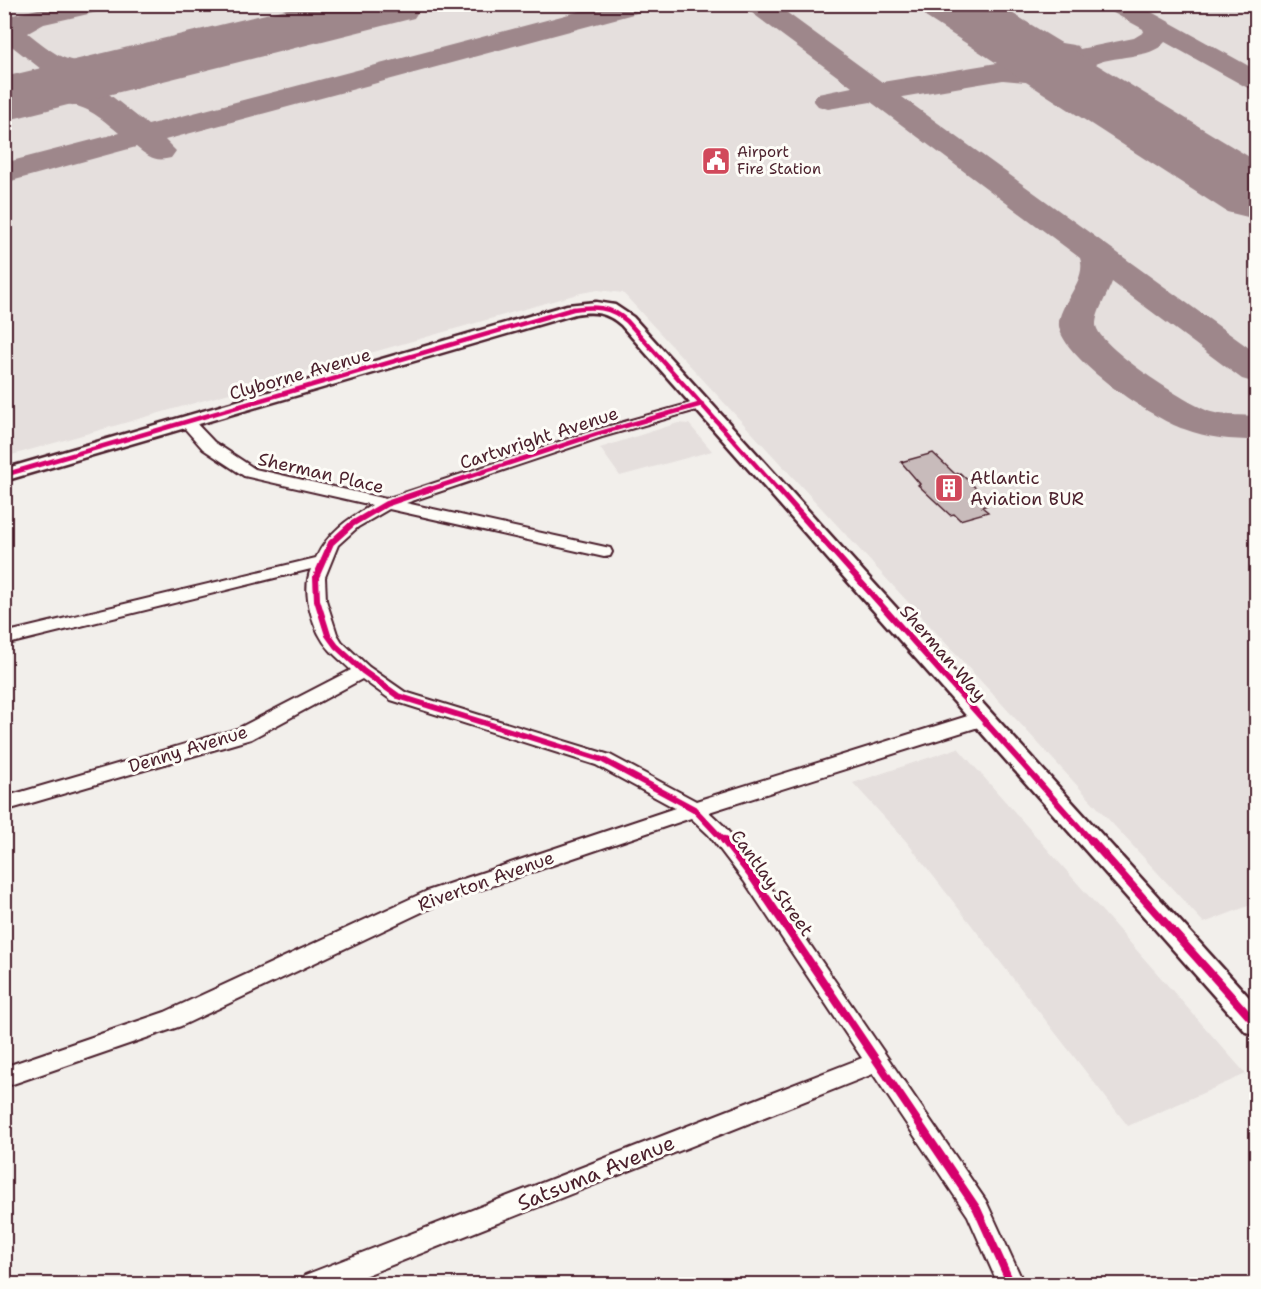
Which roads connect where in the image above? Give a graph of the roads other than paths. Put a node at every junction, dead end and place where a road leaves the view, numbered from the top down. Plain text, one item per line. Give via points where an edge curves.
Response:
1 (604, 307) joint
2 (702, 404) junction
3 (188, 423) junction
4 (4, 475) edge
5 (386, 504) junction
6 (604, 552) dead end
7 (323, 561) junction
8 (4, 639) edge
9 (363, 672) junction
10 (981, 719) junction
11 (4, 804) edge
12 (694, 809) junction
13 (1257, 1024) edge
14 (877, 1062) junction
15 (4, 1077) edge
16 (314, 1284) edge
17 (1011, 1284) edge

1 - 2 main road, Sherman Way via 620,314
1 - 3 main road, Clyborne Avenue via 573,309
2 - 5 street, Cartwright Avenue via 597,434
2 - 10 main road, Sherman Way
3 - 4 main road, Clyborne Avenue
3 - 5 street, Sherman Place via 200,441 250,473
5 - 6 street, Sherman Place
5 - 7 street, Cartwright Avenue via 352,524 331,543
7 - 8 street
7 - 9 street, Cantlay Street via 316,577 321,620 336,646
9 - 11 street, Denny Avenue via 244,735
9 - 12 street, Cantlay Street via 398,696 603,760
10 - 12 street, Riverton Avenue
10 - 13 main road, Sherman Way
12 - 14 street, Cantlay Street via 751,875
12 - 15 street, Riverton Avenue via 434,897 173,1019
14 - 16 street, Satsuma Avenue
14 - 17 street, Cantlay Street via 976,1209

